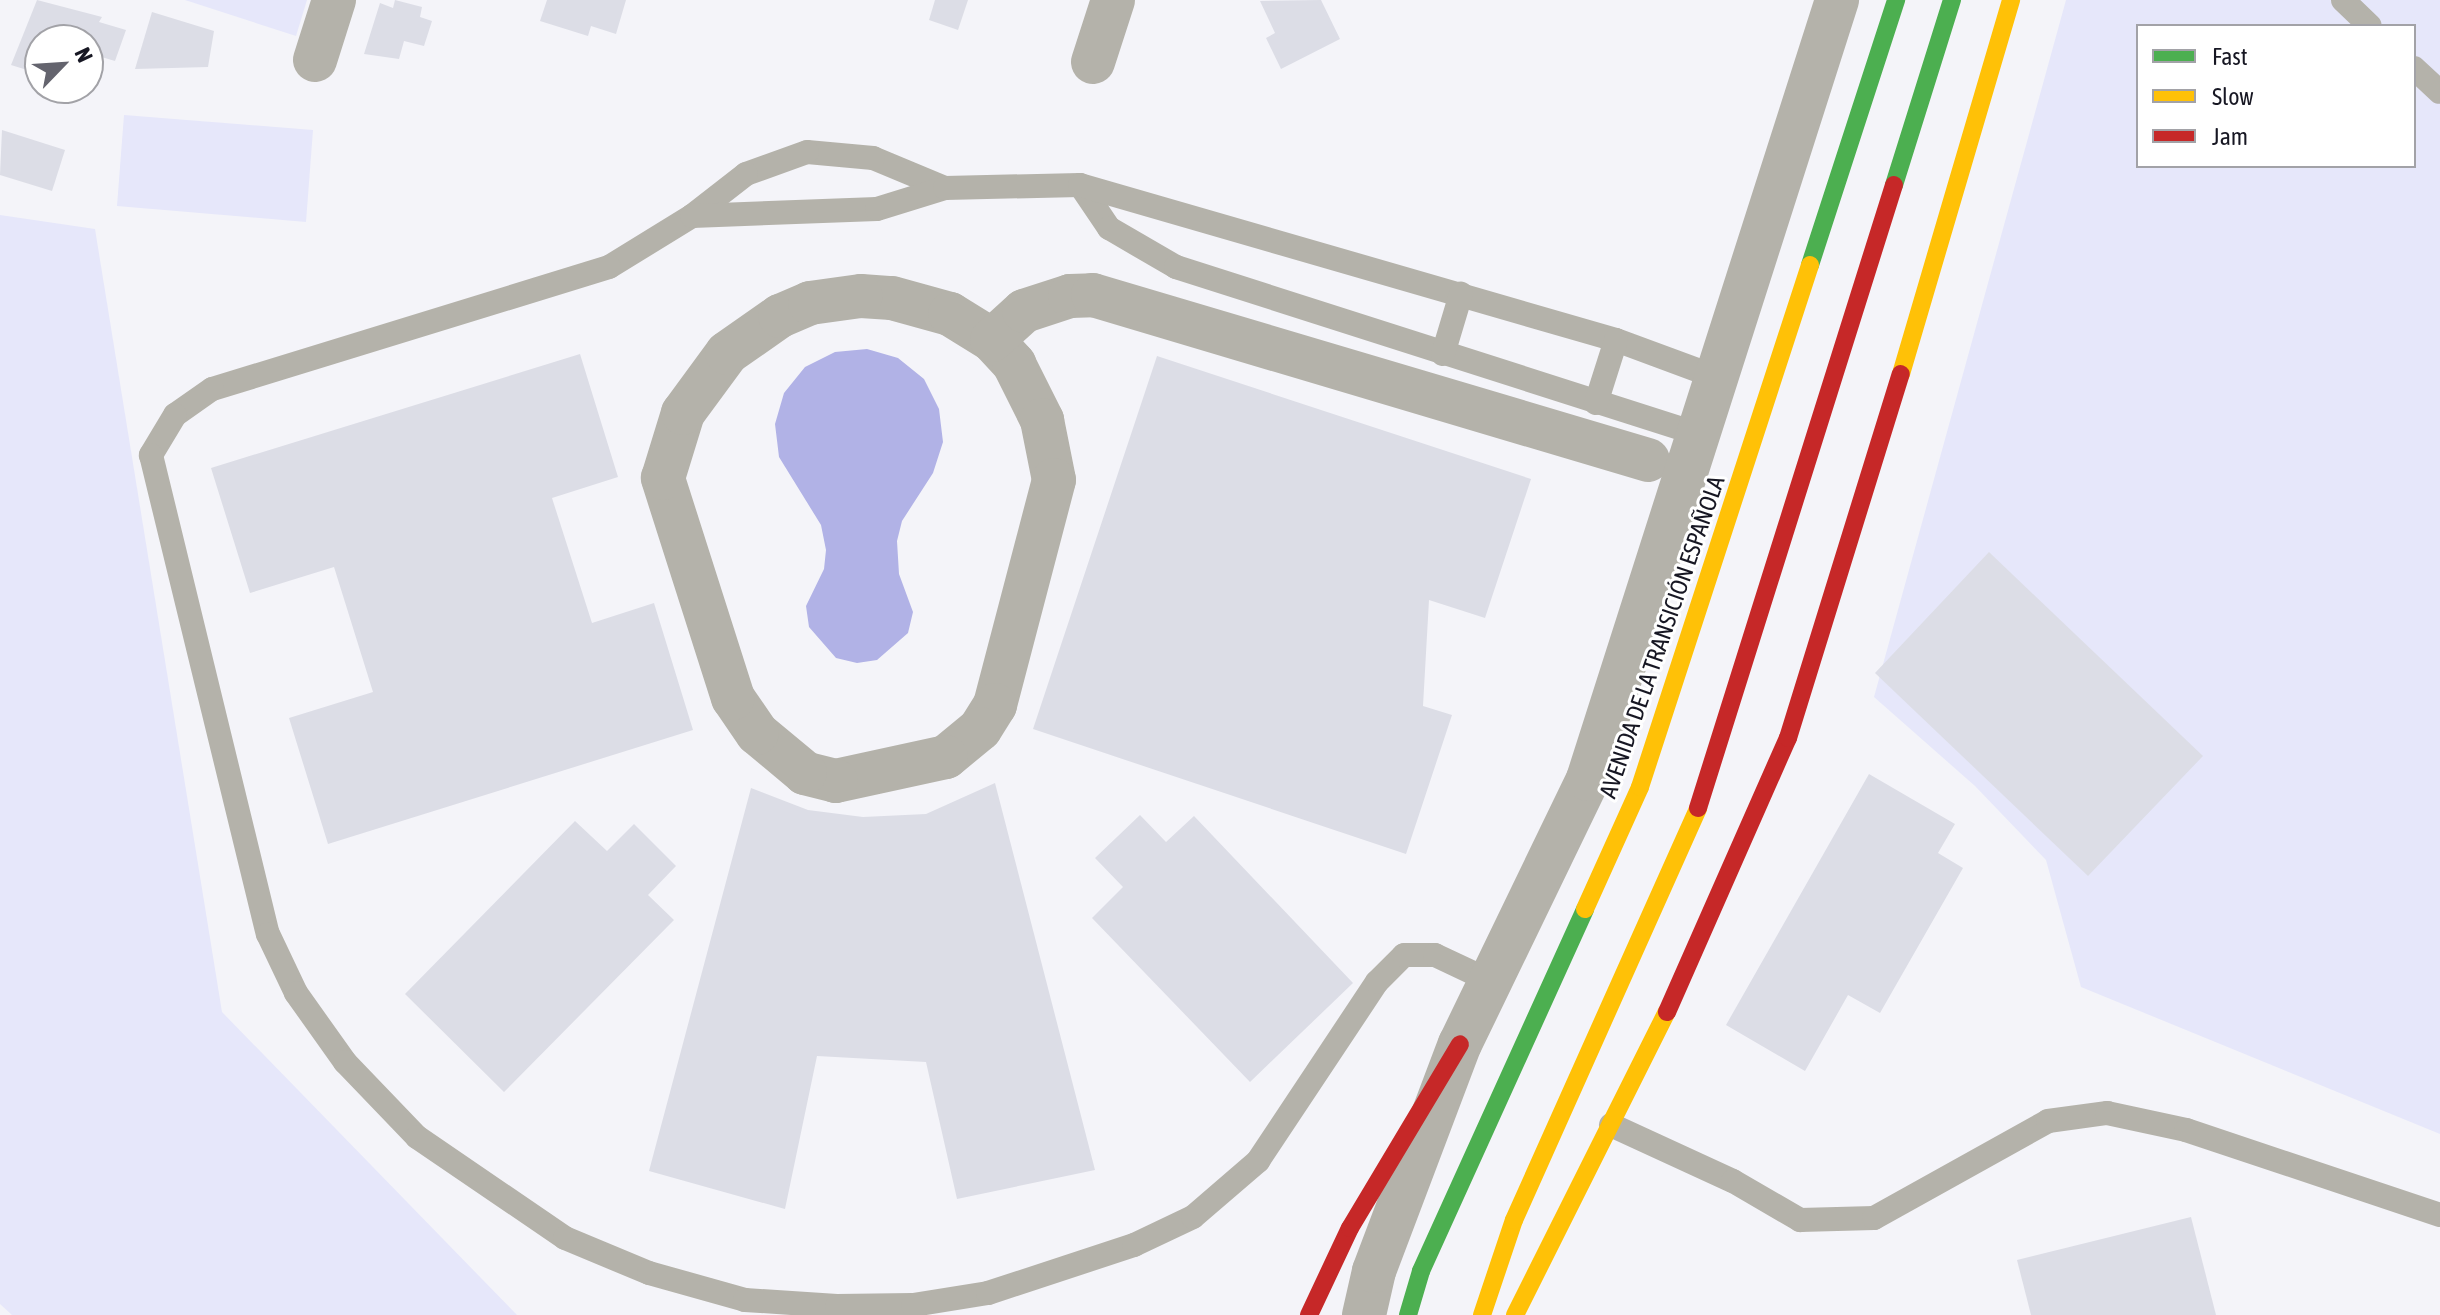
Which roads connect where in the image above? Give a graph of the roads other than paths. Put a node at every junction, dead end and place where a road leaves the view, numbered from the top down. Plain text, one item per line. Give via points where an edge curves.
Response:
1 (334, 0) edge
2 (1113, 0) edge
3 (1837, 0) edge
4 (1896, 0) edge
5 (1952, 0) edge
6 (2011, 0) edge
7 (2343, 0) edge
8 (2368, 24) edge
9 (315, 60) dead end
10 (1093, 62) dead end
11 (2416, 70) edge
12 (2440, 92) edge
13 (1080, 185) junction
14 (945, 188) junction
15 (692, 216) junction
16 (1461, 294) junction
17 (992, 340) junction
18 (1616, 340) junction
19 (1443, 354) junction
20 (1716, 377) junction
21 (1596, 403) junction
22 (1701, 435) junction
23 (1648, 460) dead end
24 (1488, 980) junction
25 (1460, 1044) junction
26 (1611, 1125) junction
27 (2440, 1215) edge
28 (1309, 1315) edge
29 (1364, 1315) edge
30 (1408, 1315) edge
31 (1482, 1315) edge
32 (1515, 1315) edge

1 - 9 street
2 - 10 street
3 - 20 street
4 - 30 main road, AVENIDA DE LA TRANSICIÓN ESPAÑOLA via 1640,787 1421,1271
5 - 31 main road via 1699,807 1514,1220
6 - 26 main road via 1950,217 1788,738 1665,1017
7 - 8 lane
11 - 12 lane
13 - 14 lane
13 - 16 lane
13 - 19 lane via 1109,228 1176,267
14 - 15 lane via 877,209
14 - 15 lane via 873,158 807,152 746,174
15 - 24 lane via 609,267 212,389 175,415 151,455 268,934 296,993 345,1062 417,1137 565,1238 649,1273 745,1300 913,1305 1048,1276 1193,1217 1258,1161 1377,982 1404,955 1435,955
16 - 18 lane
16 - 19 lane
17 - 17 street via 1014,364 1042,420 1054,480 995,705 967,744 946,757 836,781 805,773 757,733 733,698 663,478 683,413 727,353 780,316 810,303 892,298 950,314
17 - 23 street via 1024,311 1070,296 1093,295
18 - 20 lane
18 - 21 lane
19 - 21 lane
20 - 22 street
21 - 22 lane
22 - 24 street via 1588,779
24 - 25 street
25 - 28 main road via 1350,1228
25 - 29 street via 1374,1271
26 - 27 lane via 1733,1181 1800,1220 1874,1218 2048,1121 2107,1113 2186,1130
26 - 32 main road

